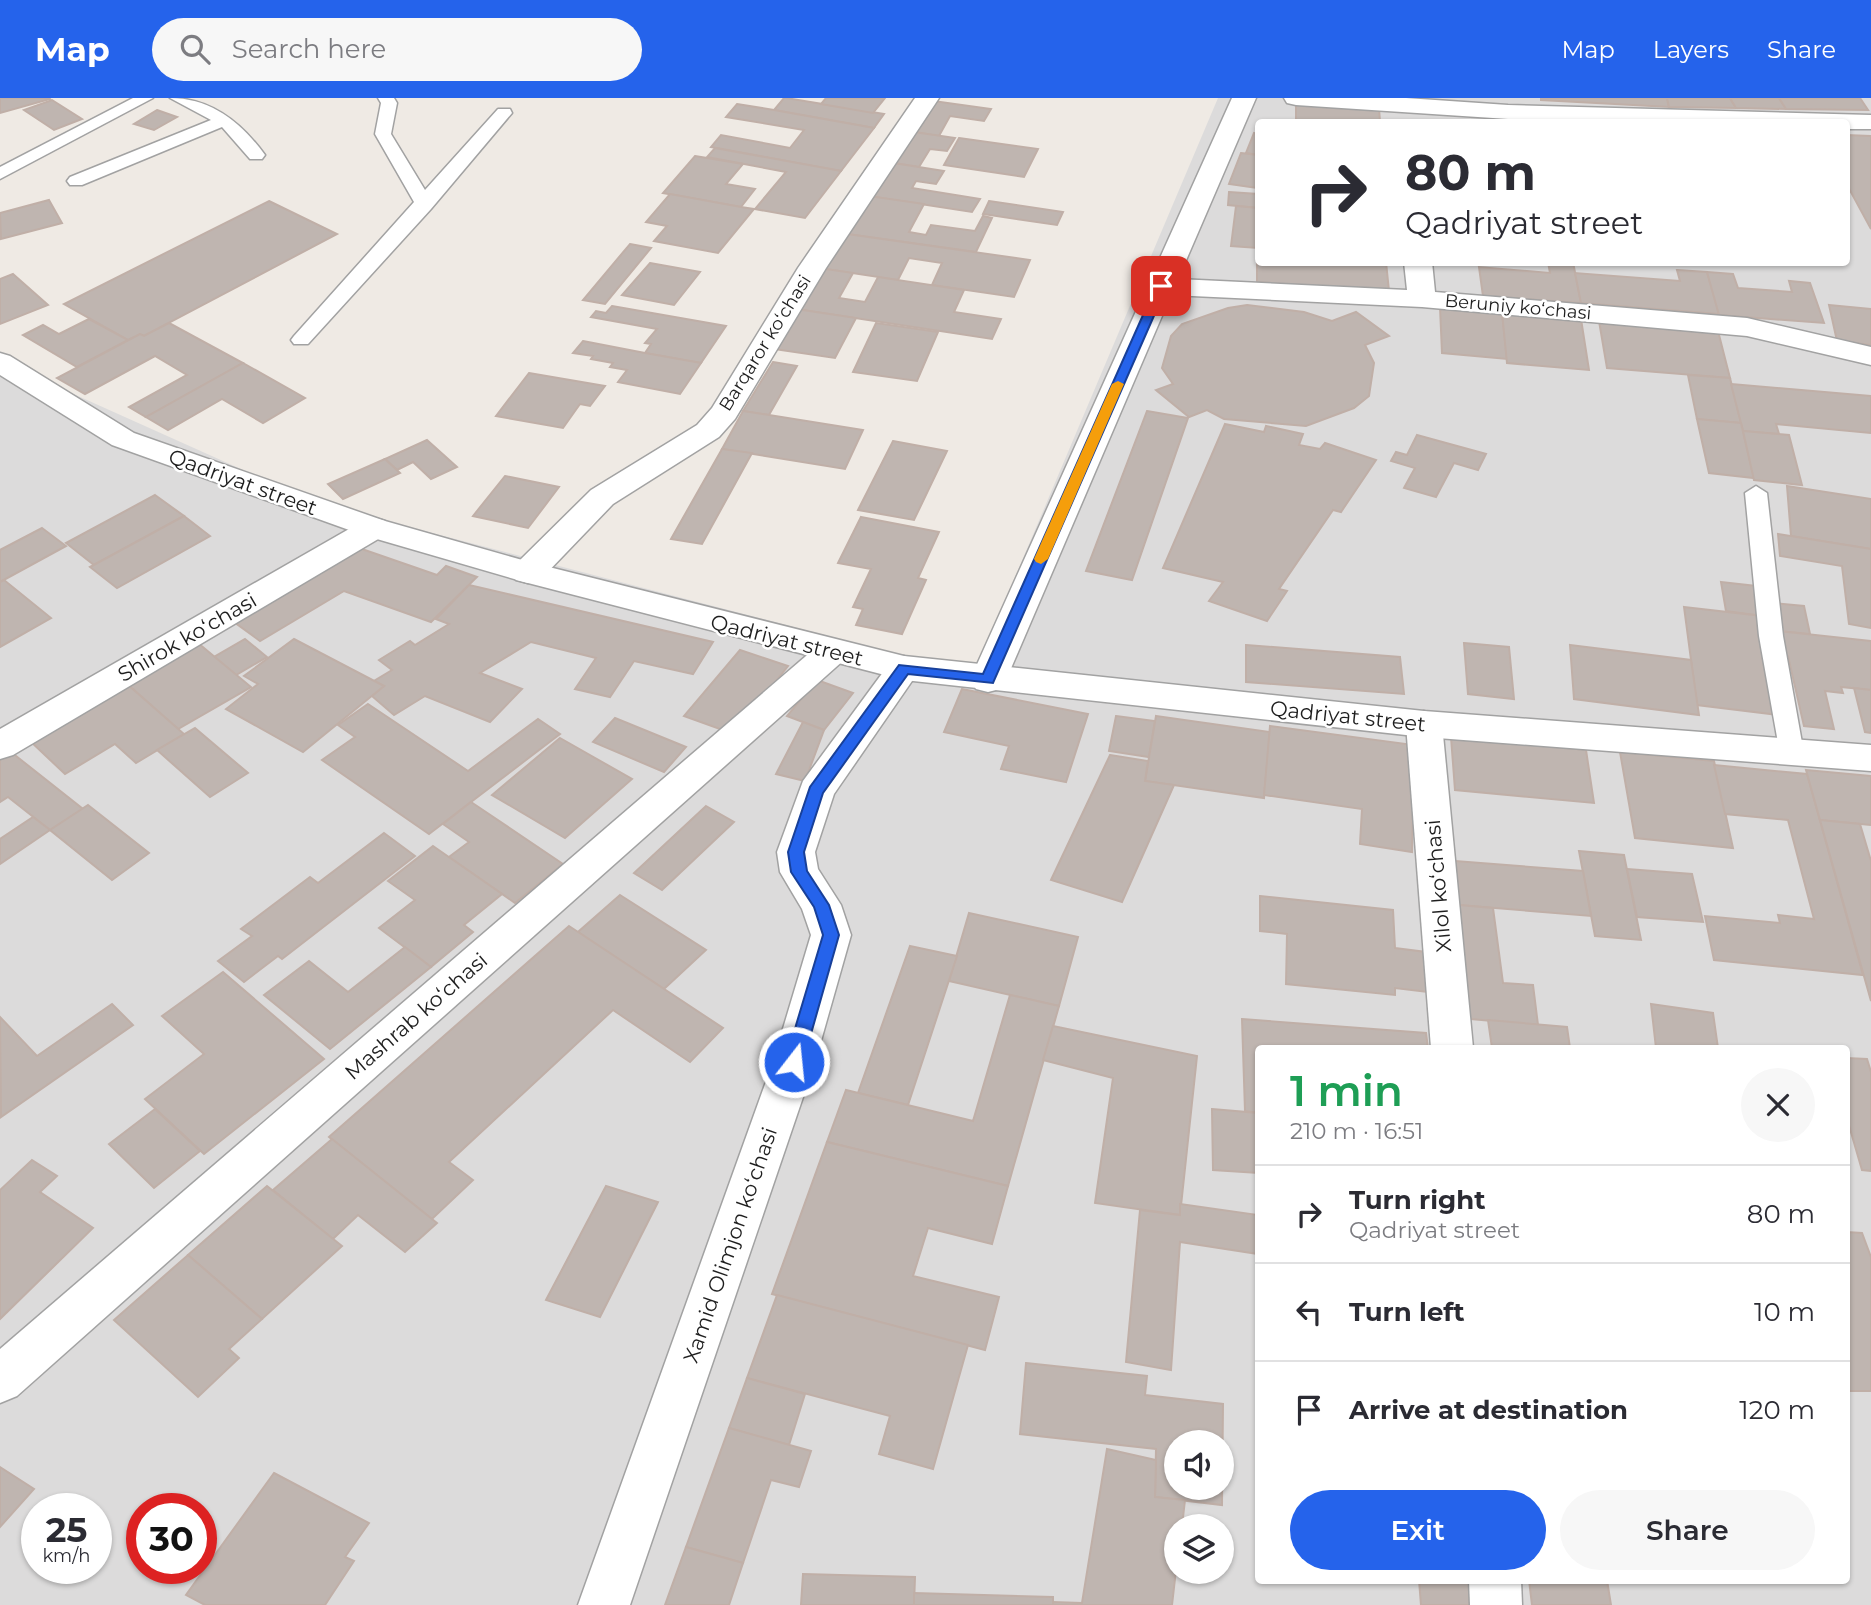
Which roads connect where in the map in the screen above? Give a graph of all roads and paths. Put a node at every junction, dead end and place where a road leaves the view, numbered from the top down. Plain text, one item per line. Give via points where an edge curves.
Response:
1 (145, 98) edge
2 (178, 98) edge
3 (386, 98) edge
4 (927, 98) edge
5 (1244, 98) edge
6 (1296, 98) edge
7 (1510, 105) edge
8 (504, 113) dead end
9 (1402, 114) edge
10 (1807, 119) edge
11 (225, 120) junction
12 (1850, 121) edge
13 (1871, 122) edge
14 (256, 155) dead end
15 (0, 174) edge
16 (76, 181) dead end
17 (425, 205) junction
18 (1418, 266) edge
19 (1161, 286) junction
20 (1422, 299) junction
21 (301, 340) dead end
22 (1871, 356) edge
23 (0, 362) edge
24 (1756, 493) dead end
25 (374, 528) junction
26 (527, 572) junction
27 (832, 652) junction
28 (904, 668) junction
29 (988, 680) junction
30 (1424, 724) junction
31 (0, 746) edge
32 (1792, 754) junction
33 (1871, 758) edge
34 (1452, 1045) edge
35 (0, 1380) edge
36 (1495, 1584) edge
37 (604, 1605) edge
38 (1496, 1605) edge

1 - 15 lane
2 - 11 lane
3 - 17 lane via 383,134
4 - 26 street, Barqaror koʻchasi via 812,268 724,413 708,431 602,497
5 - 19 street
6 - 9 street
7 - 9 street
7 - 10 street
8 - 17 lane
11 - 14 lane
11 - 16 lane
12 - 13 street
17 - 21 lane
18 - 20 street
19 - 20 street, Beruniy koʻchasi
19 - 29 street
20 - 22 street, Beruniy koʻchasi via 1747,327
23 - 25 street, Qadriyat street via 123,439
24 - 32 lane via 1771,636
25 - 26 street, Qadriyat street
25 - 31 street, Shirok koʻchasi
26 - 27 street, Qadriyat street
27 - 28 street, Qadriyat street
27 - 35 street, Mashrab koʻchasi
28 - 29 street, Qadriyat street
28 - 37 street, Xamid Olimjon koʻchasi via 816,791 796,852 799,872 821,905 831,935 794,1062
29 - 30 street, Qadriyat street
30 - 32 street, Qadriyat street
30 - 34 street, Xilol koʻchasi
32 - 33 street, Qadriyat street
36 - 38 street

